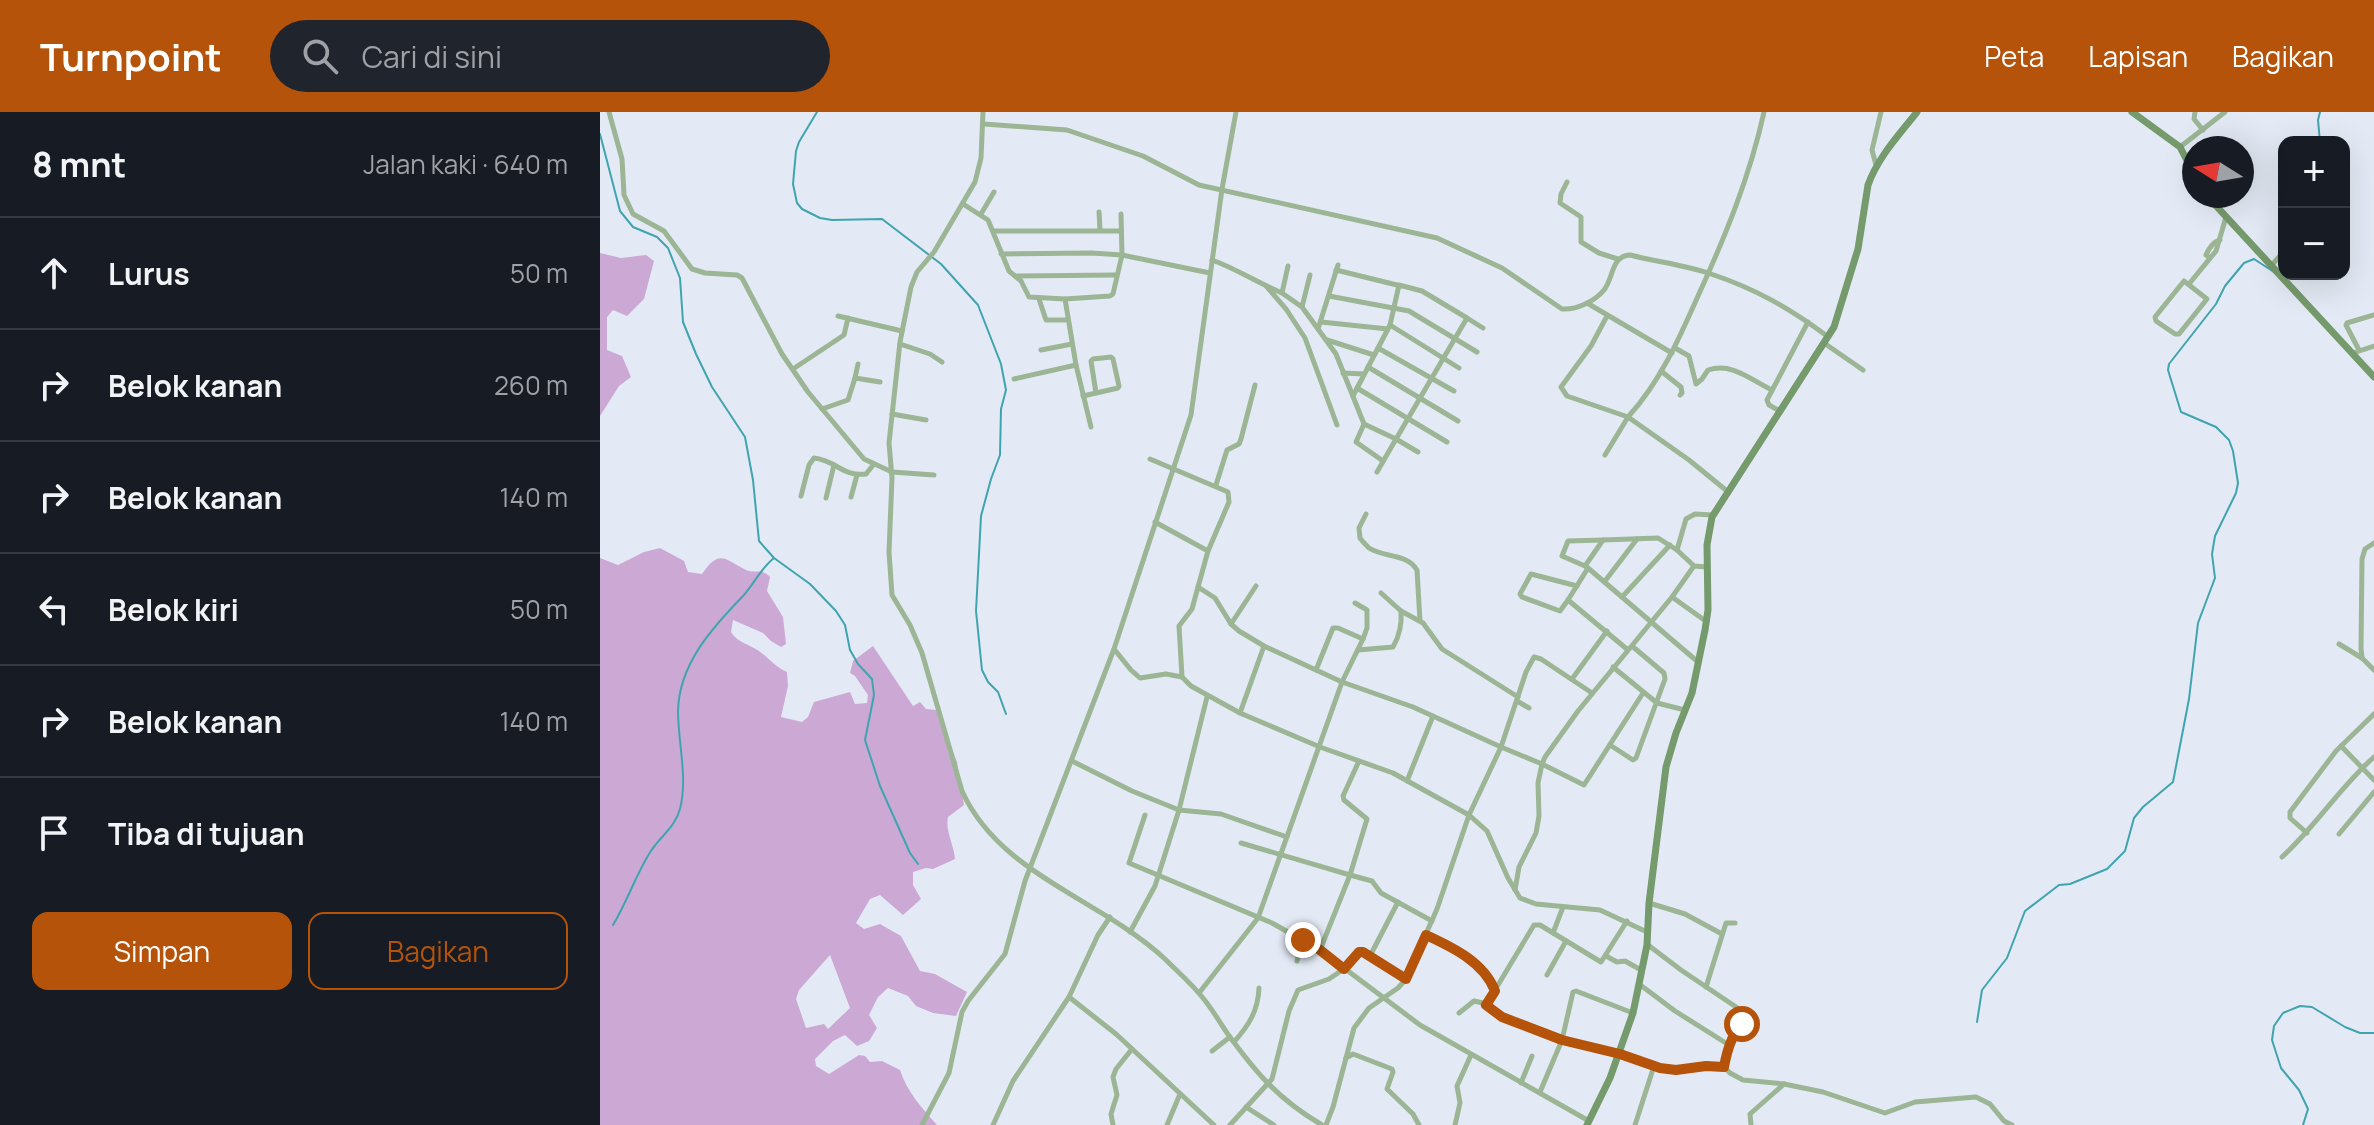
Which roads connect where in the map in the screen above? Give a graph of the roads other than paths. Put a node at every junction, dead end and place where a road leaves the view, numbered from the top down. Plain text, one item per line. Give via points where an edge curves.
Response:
1 (609, 112) edge
2 (983, 112) edge
3 (1236, 112) edge
4 (1764, 112) edge
5 (1881, 112) edge
6 (1917, 112) edge
7 (2195, 112) edge
8 (2225, 112) edge
9 (2136, 113) edge
10 (984, 124) junction
11 (2203, 130) junction
12 (2180, 147) junction
13 (2182, 151) edge
14 (1876, 165) junction
15 (1567, 182) dead end
16 (1222, 189) junction
17 (994, 192) dead end
18 (963, 204) junction
19 (2219, 208) edge
20 (1099, 212) dead end
21 (981, 214) junction
22 (1121, 214) dead end
23 (2227, 216) junction
24 (1100, 230) junction
25 (994, 231) junction
26 (1121, 231) junction
27 (1001, 254) junction
28 (1122, 255) junction
29 (1618, 259) junction
30 (1212, 260) junction
31 (2278, 263) edge
32 (1288, 266) dead end
33 (2275, 269) junction
34 (1210, 273) junction
35 (1709, 273) junction
36 (1117, 275) junction
37 (1310, 275) dead end
38 (1014, 276) junction
39 (2189, 284) junction
40 (1399, 285) junction
41 (1267, 287) junction
42 (1413, 289) dead end
43 (1282, 293) junction
44 (1329, 296) junction
45 (1039, 299) junction
46 (1065, 299) junction
47 (1587, 303) junction
48 (1302, 307) junction
49 (1394, 309) junction
50 (2374, 315) edge
51 (838, 316) dead end
52 (1607, 316) junction
53 (848, 318) junction
54 (1467, 318) junction
55 (1067, 320) junction
56 (1321, 322) junction
57 (1808, 322) junction
58 (1389, 327) junction
59 (1483, 328) dead end
60 (1318, 329) junction
61 (902, 331) junction
62 (1455, 338) junction
63 (1326, 340) junction
64 (1826, 340) junction
65 (900, 344) junction
66 (1072, 344) junction
67 (2374, 346) edge
68 (1378, 348) junction
69 (1041, 350) dead end
70 (1674, 350) junction
71 (1477, 352) dead end
72 (2356, 352) junction
73 (1374, 355) junction
74 (1443, 359) junction
75 (942, 362) dead end
76 (858, 364) dead end
77 (1076, 365) junction
78 (1459, 368) dead end
79 (793, 369) junction
80 (1366, 370) junction
81 (1863, 370) dead end
82 (1661, 371) junction
83 (1343, 373) junction
84 (2374, 377) edge
85 (855, 378) junction
86 (1432, 378) junction
87 (1014, 379) dead end
88 (880, 382) dead end
89 (1255, 385) dead end
90 (1357, 388) junction
91 (1772, 390) junction
92 (1454, 391) dead end
93 (1096, 393) junction
94 (1680, 395) dead end
95 (1083, 396) junction
96 (1353, 396) junction
97 (1420, 398) junction
98 (822, 409) junction
99 (1780, 411) junction
100 (892, 414) junction
101 (1628, 417) junction
102 (1408, 418) junction
103 (926, 420) dead end
104 (1458, 421) dead end
105 (1364, 424) junction
106 (1337, 425) dead end
107 (1091, 427) dead end
108 (1396, 439) junction
109 (1447, 442) dead end
110 (1418, 452) dead end
111 (1605, 455) dead end
112 (1150, 459) dead end
113 (1383, 461) junction
114 (874, 464) junction
115 (834, 465) junction
116 (1173, 468) junction
117 (892, 472) junction
118 (1377, 472) dead end
119 (857, 475) junction
120 (934, 475) dead end
121 (1216, 485) junction
122 (1727, 491) junction
123 (801, 496) dead end
124 (851, 497) dead end
125 (826, 498) dead end
126 (1366, 514) dead end
127 (1713, 515) junction
128 (1155, 522) junction
129 (1637, 539) junction
130 (1603, 540) junction
131 (2374, 543) edge
132 (1670, 545) junction
133 (1677, 550) junction
134 (1208, 551) junction
135 (1694, 566) junction
136 (1586, 567) junction
137 (1707, 567) junction
138 (1605, 581) junction
139 (1256, 586) dead end
140 (1577, 586) junction
141 (1198, 587) junction
142 (1381, 593) dead end
143 (1622, 597) junction
144 (1672, 597) junction
145 (1568, 600) junction
146 (1355, 603) dead end
147 (1401, 611) junction
148 (1652, 621) junction
149 (1420, 622) junction
150 (1707, 622) junction
151 (1231, 624) junction
152 (1607, 631) junction
153 (1363, 639) junction
154 (2339, 644) dead end
155 (1264, 646) junction
156 (1630, 648) junction
157 (1114, 649) junction
158 (1358, 650) junction
159 (2362, 658) junction
160 (1699, 663) junction
161 (2373, 666) edge
162 (1613, 667) junction
163 (1316, 670) junction
164 (1182, 677) junction
165 (1572, 679) junction
166 (1342, 682) junction
167 (1592, 693) junction
168 (1643, 693) junction
169 (1207, 697) junction
170 (1517, 699) junction
171 (1657, 703) junction
172 (1529, 708) dead end
173 (1685, 710) junction
174 (1240, 713) junction
175 (2374, 714) edge
176 (1433, 716) junction
177 (1610, 745) junction
178 (2341, 746) junction
179 (1320, 747) junction
180 (1501, 747) junction
181 (2374, 757) edge
182 (1072, 761) junction
183 (1360, 761) junction
184 (1542, 764) junction
185 (2361, 768) junction
186 (2374, 780) edge
187 (1407, 781) junction
188 (2374, 792) edge
189 (1179, 810) junction
190 (1145, 815) dead end
191 (1469, 815) junction
192 (2307, 833) junction
193 (2339, 834) dead end
194 (1287, 837) junction
195 (1241, 843) dead end
196 (1281, 854) junction
197 (2282, 857) dead end
198 (1030, 870) junction
199 (1350, 875) junction
200 (1158, 876) junction
201 (1514, 891) junction
202 (1398, 902) junction
203 (1649, 903) junction
204 (1563, 907) junction
205 (1110, 917) junction
206 (1258, 918) junction
207 (1432, 921) junction
208 (1627, 921) junction
209 (1735, 923) dead end
210 (1130, 932) junction
211 (1647, 932) junction
212 (1553, 933) junction
213 (1722, 934) junction
214 (1426, 935) junction
215 (1303, 940) junction
216 (1566, 941) junction
217 (1647, 945) junction
218 (1320, 950) junction
219 (1370, 956) junction
220 (1606, 956) junction
221 (1297, 961) dead end
222 (1344, 969) junction
223 (1641, 970) junction
224 (1547, 975) dead end
225 (1406, 979) junction
226 (1638, 983) junction
227 (1706, 987) junction
228 (1259, 988) dead end
229 (1495, 991) junction
230 (1199, 993) junction
231 (1069, 997) junction
232 (1383, 998) junction
233 (1486, 1005) junction
234 (1459, 1013) dead end
235 (1633, 1013) junction
236 (1232, 1039) junction
237 (1562, 1040) junction
238 (1729, 1045) junction
239 (1132, 1049) junction
240 (1212, 1051) dead end
241 (1620, 1054) junction
242 (1471, 1055) junction
243 (1532, 1056) dead end
244 (1346, 1059) junction
245 (1654, 1066) junction
246 (1724, 1067) junction
247 (1521, 1083) junction
248 (1784, 1084) junction
249 (1268, 1086) junction
250 (1540, 1092) junction
251 (1180, 1094) junction
252 (1246, 1107) junction
253 (1588, 1123) edge
254 (922, 1125) edge
255 (993, 1125) edge
256 (1113, 1125) edge
257 (1167, 1125) edge
258 (1214, 1125) edge
259 (1230, 1125) edge
260 (1274, 1125) edge
261 (1324, 1125) edge
262 (1419, 1125) edge
263 (1455, 1125) edge
264 (1636, 1125) edge
265 (1751, 1125) edge
266 (2012, 1125) edge

1 - 79 street via 622,159 624,195 633,214 664,231 692,269 742,278
2 - 10 street
3 - 16 street
4 - 35 street via 1757,147
5 - 14 street via 1872,150
6 - 14 street
7 - 11 street
8 - 11 street
9 - 12 street
10 - 16 street via 1067,130 1143,156 1199,185
10 - 18 street via 978,173
11 - 12 street
12 - 13 street
14 - 64 street via 1858,249
15 - 29 street via 1560,203 1581,217 1581,242
16 - 30 street
16 - 47 street via 1437,238 1502,268 1562,309
17 - 21 street
18 - 21 street
18 - 61 street via 917,272
19 - 23 street
20 - 24 street
21 - 25 street
22 - 26 street
23 - 33 street
23 - 39 street via 2210,258
24 - 25 street
24 - 26 street
25 - 27 street
26 - 28 street
27 - 28 street
27 - 38 street
28 - 34 street
28 - 36 street
29 - 35 street via 1630,255
29 - 47 street via 1604,290
30 - 34 street
30 - 41 street
31 - 33 street
32 - 43 street
33 - 72 street
34 - 116 street via 1191,415
35 - 57 street via 1784,305
35 - 70 street
36 - 38 street
36 - 46 street via 1112,295
37 - 48 street
38 - 45 street via 1029,297
39 - 39 street via 2207,299 2175,334 2155,317 2184,281
40 - 42 street
40 - 44 street via 1337,268
40 - 49 street
40 - 54 street via 1422,291
41 - 43 street
41 - 106 street via 1305,338
43 - 48 street
44 - 49 street
44 - 56 street
45 - 46 street
45 - 55 street via 1046,320
46 - 55 street
47 - 52 street
48 - 60 street
49 - 58 street
49 - 62 street via 1409,311
50 - 72 street via 2346,325
51 - 53 street
52 - 70 street
52 - 101 street via 1562,392
53 - 61 street
53 - 79 street via 844,335
54 - 59 street
54 - 62 street
55 - 66 street
56 - 58 street
56 - 60 street
57 - 64 street
57 - 91 street
58 - 68 street
58 - 74 street
60 - 63 street
61 - 65 street
62 - 71 street
62 - 74 street
63 - 73 street
63 - 83 street
64 - 81 street
64 - 99 street
65 - 75 street
65 - 100 street
66 - 69 street
66 - 77 street
67 - 72 street
68 - 73 street
68 - 86 street
70 - 82 street
70 - 91 street via 1689,356 1696,384 1716,368 1743,372
72 - 84 street
73 - 80 street
74 - 78 street
74 - 86 street
76 - 85 street
77 - 87 street
77 - 95 street
79 - 98 street
80 - 83 street
80 - 90 street
80 - 97 street
82 - 94 street via 1681,387
82 - 101 street
83 - 96 street
85 - 88 street
85 - 98 street via 848,400
86 - 92 street
86 - 97 street
89 - 121 street via 1241,439 1227,450
90 - 96 street
90 - 102 street
91 - 99 street via 1768,403
93 - 93 street via 1119,386 1111,357 1091,361
93 - 95 street
95 - 107 street
96 - 105 street
97 - 102 street
97 - 104 street
98 - 114 street
99 - 122 street
100 - 103 street
100 - 117 street
101 - 111 street
101 - 122 street
102 - 108 street
102 - 109 street
105 - 108 street
105 - 113 street via 1356,442
108 - 110 street
108 - 113 street
112 - 116 street
113 - 118 street
114 - 117 street
114 - 119 street via 866,474
115 - 119 street
115 - 123 street via 812,459
115 - 125 street
116 - 121 street
116 - 128 street
117 - 120 street
117 - 198 street via 892,595 922,653 971,811
119 - 124 street
121 - 134 street via 1230,496
122 - 127 street
126 - 149 street via 1360,538 1385,555 1406,559 1417,570
127 - 133 street via 1686,519
127 - 137 street
128 - 134 street
128 - 157 street
129 - 130 street
129 - 132 street via 1658,538
129 - 138 street
130 - 136 street
130 - 136 street via 1568,541 1562,556
131 - 159 street via 2362,559
132 - 133 street
132 - 143 street
133 - 135 street
134 - 141 street
135 - 137 street
135 - 144 street
136 - 138 street
136 - 140 street
137 - 150 street
138 - 143 street
139 - 151 street
140 - 145 street
140 - 145 street via 1531,574 1520,594 1560,611
141 - 151 street via 1215,598
141 - 164 street via 1192,609 1178,628
142 - 147 street
143 - 148 street
144 - 148 street
144 - 150 street
145 - 152 street
146 - 153 street via 1367,610
147 - 149 street
147 - 158 street via 1393,647
148 - 156 street
148 - 160 street
149 - 170 street via 1442,649
150 - 160 street
151 - 155 street
152 - 156 street
152 - 165 street
153 - 158 street
153 - 163 street via 1333,628
154 - 159 street
155 - 163 street
155 - 174 street
156 - 162 street
156 - 171 street via 1665,675
157 - 164 street via 1140,678
157 - 182 street
158 - 166 street
159 - 161 street
160 - 173 street
162 - 167 street
162 - 168 street
163 - 166 street
164 - 169 street
165 - 167 street
165 - 170 street via 1534,657
166 - 176 street
166 - 179 street
167 - 184 street
168 - 171 street
168 - 177 street
169 - 174 street
169 - 189 street
170 - 172 street
170 - 180 street
171 - 173 street
171 - 177 street via 1635,759
173 - 203 street via 1666,767
174 - 179 street
175 - 178 street
176 - 180 street
176 - 187 street
177 - 184 street via 1583,786
178 - 185 street
178 - 192 street via 2290,812
179 - 183 street
179 - 194 street
180 - 184 street
180 - 191 street
181 - 185 street
182 - 189 street
182 - 198 street
183 - 187 street
183 - 199 street via 1343,796 1367,819
184 - 201 street via 1536,833
185 - 186 street
185 - 192 street
187 - 191 street
188 - 193 street
189 - 194 street via 1221,814
189 - 200 street
190 - 200 street via 1128,862
191 - 201 street via 1487,831
191 - 207 street
192 - 197 street
194 - 196 street
195 - 196 street
196 - 199 street
196 - 206 street
198 - 205 street
198 - 254 street via 1005,954 962,1012 949,1073
199 - 202 street via 1372,881 1380,893
199 - 218 street
200 - 206 street
200 - 210 street
201 - 204 street via 1528,902
202 - 207 street
202 - 219 street
203 - 211 street
203 - 213 street
204 - 208 street via 1600,910
204 - 212 street
205 - 210 street
205 - 231 street
206 - 215 street
206 - 230 street
207 - 214 street
208 - 211 street
208 - 220 street
209 - 213 street via 1728,921
210 - 230 street
211 - 217 street
212 - 216 street
212 - 229 street via 1533,926
213 - 227 street
214 - 225 street
214 - 229 street via 1471,960
215 - 218 street
215 - 221 street
216 - 220 street via 1601,962
216 - 224 street
217 - 223 street
217 - 227 street
218 - 222 street
219 - 222 street via 1359,952
219 - 225 street
220 - 223 street
222 - 232 street
222 - 249 street via 1296,992
223 - 226 street
225 - 232 street
226 - 235 street
226 - 238 street
227 - 238 street via 1747,1017
228 - 236 street via 1249,1025
229 - 233 street
230 - 236 street
231 - 239 street
231 - 255 street via 1013,1081
232 - 242 street
232 - 244 street via 1358,1021
233 - 234 street via 1474,1001
233 - 237 street via 1502,1017
235 - 237 street via 1573,992
235 - 241 street
236 - 240 street
236 - 249 street
237 - 241 street
237 - 250 street
238 - 246 street
239 - 251 street
239 - 256 street via 1113,1077
241 - 245 street
241 - 253 street
242 - 247 street
242 - 263 street via 1457,1086
243 - 247 street
244 - 261 street
244 - 262 street via 1353,1054 1392,1069 1387,1089
245 - 246 street
245 - 264 street
246 - 248 street via 1743,1080
247 - 250 street
248 - 265 street via 1750,1114
248 - 266 street via 1885,1113 1915,1102 1976,1097
249 - 252 street
249 - 261 street
250 - 253 street
251 - 257 street
251 - 258 street
252 - 259 street
252 - 260 street

